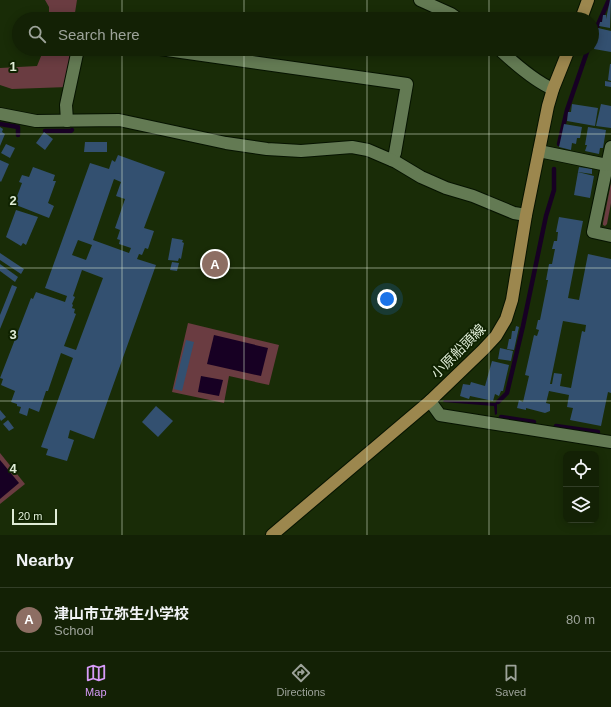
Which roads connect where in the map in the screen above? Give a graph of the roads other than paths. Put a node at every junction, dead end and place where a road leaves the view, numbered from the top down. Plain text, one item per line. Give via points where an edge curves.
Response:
1 (420, 0) edge
2 (588, 0) edge
3 (447, 12) edge
4 (584, 12) edge
5 (76, 56) edge
6 (209, 56) edge
7 (506, 56) edge
8 (566, 56) edge
9 (553, 89) junction
10 (0, 114) edge
11 (67, 121) junction
12 (611, 147) edge
13 (538, 151) junction
14 (392, 160) junction
15 (607, 165) junction
16 (526, 214) junction
17 (611, 235) edge
18 (430, 401) junction
19 (611, 442) edge
20 (272, 535) edge

1 - 3 street
2 - 4 main road
5 - 11 street via 66,105
6 - 14 street via 406,84
7 - 9 street
8 - 9 main road, 小原船頭線
9 - 13 main road, 小原船頭線
10 - 11 street via 36,121
11 - 14 street via 119,120 267,149 301,151 352,147 368,150
12 - 15 street
13 - 15 street
13 - 16 main road, 小原船頭線
14 - 16 street via 446,188 514,213
15 - 17 street via 593,232
16 - 18 main road, 小原船頭線 via 512,300 506,319 496,336
18 - 19 street via 440,415
18 - 20 main road, 小原船頭線

